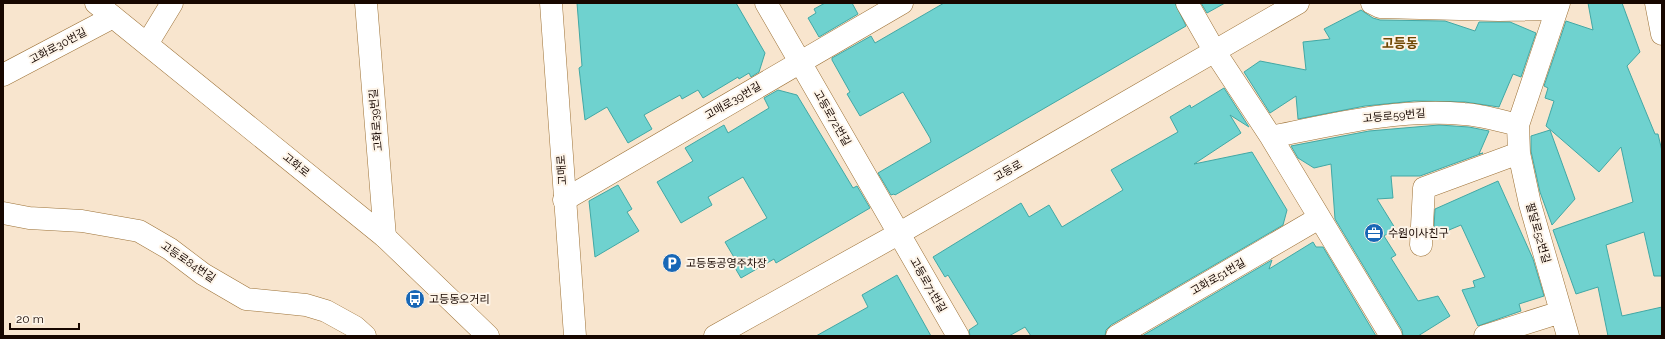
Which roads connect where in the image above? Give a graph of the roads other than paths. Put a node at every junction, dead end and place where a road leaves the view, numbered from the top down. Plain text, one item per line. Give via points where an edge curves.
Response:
1 (96, 3) edge
2 (172, 3) edge
3 (366, 3) edge
4 (551, 3) edge
5 (766, 3) edge
6 (902, 3) edge
7 (1187, 3) edge
8 (1298, 3) edge
9 (1372, 3) edge
10 (1656, 3) edge
11 (1558, 6) edge
12 (113, 17) junction
13 (1662, 34) edge
14 (147, 44) junction
15 (1215, 52) junction
16 (800, 62) junction
17 (3, 75) edge
18 (1518, 125) junction
19 (1271, 137) junction
20 (1519, 153) junction
21 (564, 200) junction
22 (3, 213) edge
23 (1319, 218) junction
24 (898, 234) junction
25 (385, 237) junction
26 (1421, 245) dead end
27 (1561, 312) junction
28 (365, 336) edge
29 (488, 336) edge
30 (576, 336) edge
31 (715, 336) edge
32 (958, 336) edge
33 (1117, 336) edge
34 (1391, 336) edge
35 (1485, 336) edge
36 (1568, 336) edge

1 - 12 street, 고화로
2 - 14 street
3 - 25 street, 고화로39번길
4 - 21 street, 고매로
5 - 16 street, 고등로72번길
6 - 16 street, 고매로39번길
7 - 15 street
8 - 15 street, 고등로
9 - 11 street via 1380,7 1499,10
10 - 13 street
11 - 18 street, 팔달로52번길
12 - 14 street, 고화로
12 - 17 street, 고화로30번길
14 - 25 street, 고화로
15 - 19 street
15 - 24 street, 고등로
16 - 21 street, 고매로39번길
16 - 24 street, 고등로72번길
18 - 19 street, 고등로59번길 via 1467,114 1441,112 1378,116
18 - 20 street, 팔달로52번길
19 - 23 street
20 - 26 street via 1424,188
20 - 27 street, 팔달로52번길 via 1530,204
21 - 30 street, 고매로
22 - 28 street, 고등로84번길 via 29,218 82,221 139,231 246,299 306,305 326,311 355,327
23 - 33 street, 고화로51번길
23 - 34 street
24 - 31 street, 고등로
24 - 32 street, 고등로71번길
25 - 29 street, 고화로
27 - 35 street
27 - 36 street, 팔달로52번길

